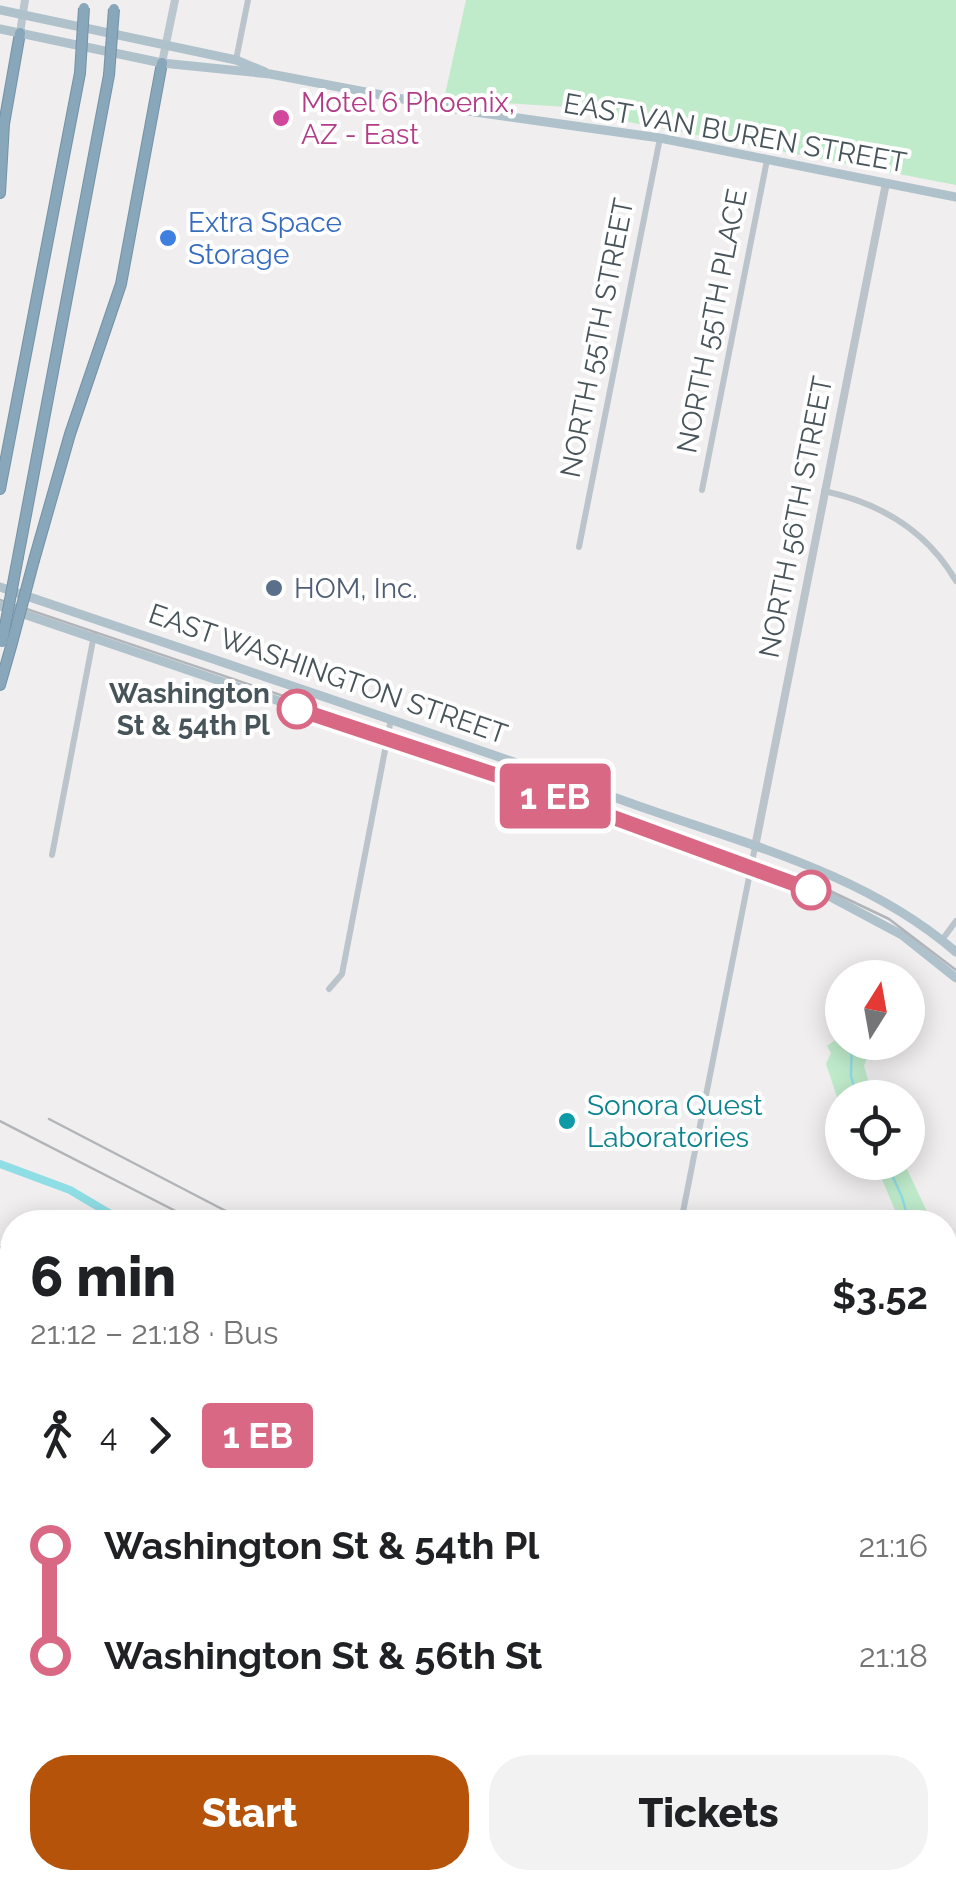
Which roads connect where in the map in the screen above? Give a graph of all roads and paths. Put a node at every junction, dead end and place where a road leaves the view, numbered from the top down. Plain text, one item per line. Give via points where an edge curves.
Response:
1 (25, 0) edge
2 (176, 0) edge
3 (248, 0) edge
4 (84, 4) edge
5 (114, 5) edge
6 (0, 10) edge
7 (23, 14) junction
8 (0, 28) edge
9 (20, 33) junction
10 (168, 44) junction
11 (236, 60) junction
12 (162, 64) junction
13 (270, 74) junction
14 (660, 138) junction
15 (767, 160) junction
16 (886, 183) junction
17 (0, 192) edge
18 (956, 197) edge
19 (0, 489) edge
20 (702, 490) dead end
21 (824, 490) junction
22 (579, 547) dead end
23 (956, 581) edge
24 (0, 588) edge
25 (0, 606) edge
26 (94, 636) junction
27 (5, 646) edge
28 (0, 684) edge
29 (391, 718) junction
30 (387, 740) junction
31 (755, 846) junction
32 (52, 855) dead end
33 (752, 864) junction
34 (956, 921) edge
35 (942, 940) junction
36 (956, 952) edge
37 (956, 978) edge
38 (329, 988) dead end
39 (683, 1210) edge

1 - 7 main road
2 - 10 main road
3 - 11 street
4 - 19 highway, bridge via 80,73
5 - 27 highway, bridge via 109,75
6 - 7 main road, EAST VAN BUREN STREET
7 - 9 main road
7 - 10 main road, EAST VAN BUREN STREET
8 - 9 main road, EAST VAN BUREN STREET
9 - 12 main road, EAST VAN BUREN STREET
9 - 17 highway
10 - 11 main road, EAST VAN BUREN STREET
10 - 12 main road
11 - 13 main road, EAST VAN BUREN STREET
12 - 13 main road, EAST VAN BUREN STREET
12 - 27 highway, bridge via 121,284
13 - 14 main road, EAST VAN BUREN STREET
14 - 15 main road, EAST VAN BUREN STREET
14 - 22 street, NORTH 55TH STREET
15 - 16 main road, EAST VAN BUREN STREET
15 - 20 street, NORTH 55TH PLACE
16 - 18 main road, EAST VAN BUREN STREET
16 - 21 street, NORTH 56TH STREET
21 - 23 street via 862,500 907,526
21 - 31 street, NORTH 56TH STREET
24 - 29 main road, EAST WASHINGTON STREET
25 - 26 main road, EAST WASHINGTON STREET
26 - 30 main road, EAST WASHINGTON STREET
26 - 32 street
27 - 28 highway
29 - 30 street
29 - 31 main road, EAST WASHINGTON STREET
30 - 33 main road, EAST WASHINGTON STREET
30 - 38 street via 342,974
31 - 33 street, NORTH 56TH STREET
31 - 35 main road, EAST WASHINGTON STREET via 856,885
33 - 37 main road, EAST WASHINGTON STREET via 859,910
33 - 39 street, NORTH 56TH STREET
34 - 35 street
35 - 36 main road, EAST WASHINGTON STREET

